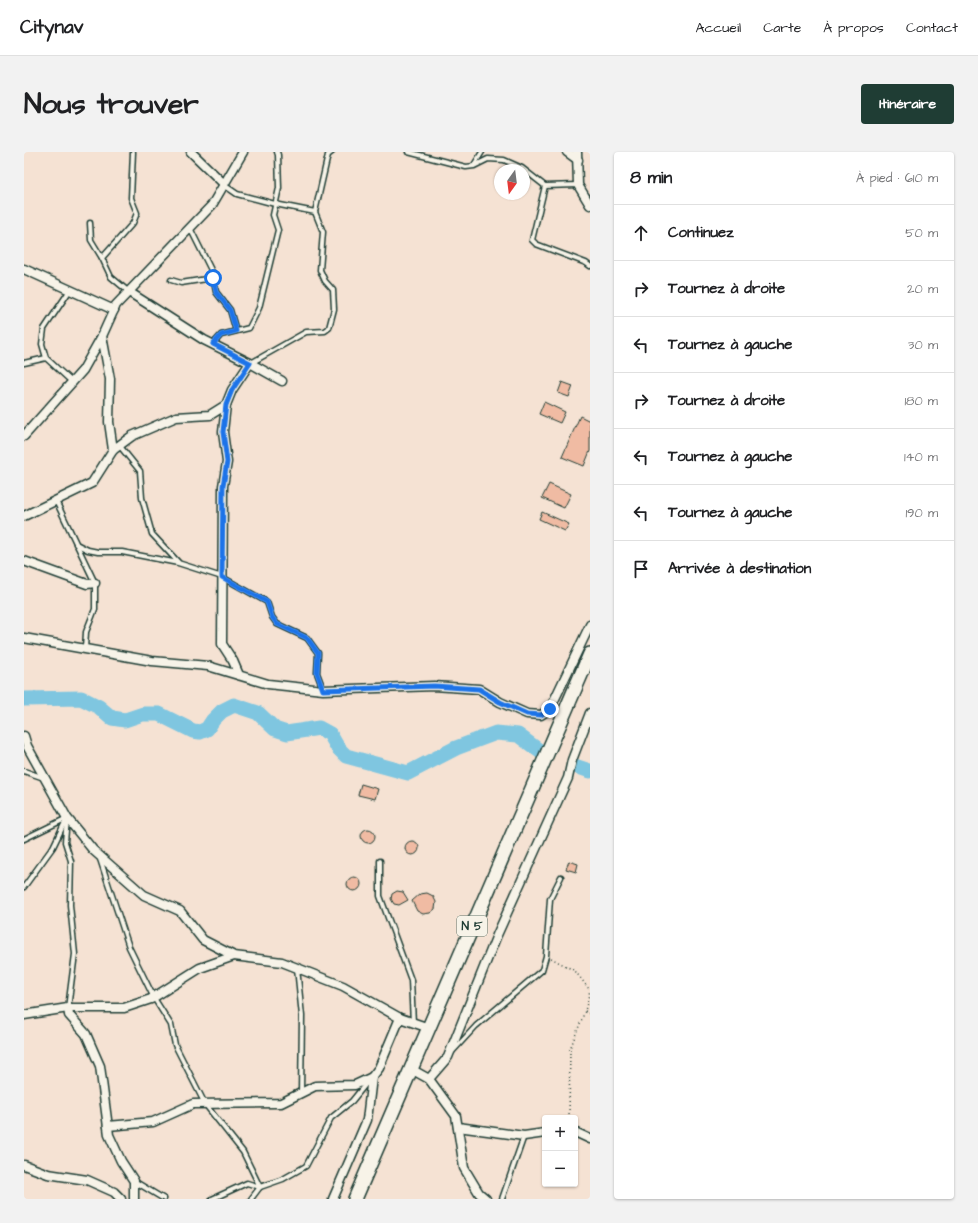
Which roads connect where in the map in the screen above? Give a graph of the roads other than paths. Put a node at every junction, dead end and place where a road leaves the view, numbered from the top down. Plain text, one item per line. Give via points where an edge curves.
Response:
1 (133, 152) edge
2 (191, 152) edge
3 (243, 152) edge
4 (277, 152) edge
5 (332, 152) edge
6 (408, 152) edge
7 (482, 152) edge
8 (567, 152) edge
9 (328, 154) edge
10 (577, 156) edge
11 (474, 166) junction
12 (224, 184) junction
13 (578, 185) junction
14 (544, 186) junction
15 (276, 204) junction
16 (590, 205) edge
17 (315, 212) junction
18 (90, 223) dead end
19 (190, 228) junction
20 (102, 258) junction
21 (590, 266) edge
22 (24, 269) edge
23 (213, 278) junction
24 (171, 280) dead end
25 (70, 290) junction
26 (129, 292) junction
27 (114, 310) junction
28 (236, 331) junction
29 (102, 336) junction
30 (213, 344) junction
31 (46, 358) junction
32 (24, 363) edge
33 (250, 363) junction
34 (282, 381) dead end
35 (72, 382) junction
36 (226, 405) junction
37 (24, 436) edge
38 (116, 448) junction
39 (56, 501) junction
40 (24, 516) edge
41 (76, 544) junction
42 (24, 561) edge
43 (178, 563) junction
44 (222, 577) junction
45 (95, 583) junction
46 (590, 625) edge
47 (24, 638) edge
48 (84, 649) junction
49 (590, 654) edge
50 (239, 676) junction
51 (323, 690) junction
52 (590, 713) edge
53 (24, 736) edge
54 (24, 771) edge
55 (45, 778) junction
56 (67, 818) junction
57 (24, 839) edge
58 (99, 856) junction
59 (380, 861) dead end
60 (561, 877) dead end
61 (24, 888) edge
62 (234, 956) junction
63 (297, 968) junction
64 (154, 998) junction
65 (68, 1008) junction
66 (24, 1016) edge
67 (400, 1018) junction
68 (413, 1023) junction
69 (429, 1028) junction
70 (448, 1057) junction
71 (411, 1069) junction
72 (372, 1077) junction
73 (429, 1079) junction
74 (301, 1093) junction
75 (205, 1104) junction
76 (108, 1126) junction
77 (458, 1127) junction
78 (542, 1133) edge
79 (578, 1133) edge
80 (524, 1136) junction
81 (590, 1139) edge
82 (24, 1165) edge
83 (134, 1181) junction
84 (260, 1187) junction
85 (121, 1199) edge
86 (134, 1199) edge
87 (164, 1199) edge
88 (212, 1199) edge
89 (251, 1199) edge
90 (333, 1199) edge
91 (355, 1199) edge
92 (486, 1199) edge
93 (502, 1199) edge

1 - 20 lane via 131,198 137,213 133,223
2 - 12 street
3 - 12 street
4 - 15 lane via 280,188
5 - 9 lane
6 - 11 lane via 466,167
7 - 11 lane
8 - 10 street
9 - 17 lane
10 - 13 street
11 - 14 lane via 488,159 504,160 522,168
12 - 15 lane via 237,194
12 - 19 street via 212,205
13 - 14 lane
13 - 16 street
14 - 21 lane via 532,240 536,244
15 - 17 lane
15 - 28 lane via 273,215 278,230 259,308 249,328
17 - 33 lane via 323,232 320,270 325,281 334,290 334,309 329,328 325,331 306,332
18 - 20 lane via 91,240
19 - 23 lane
19 - 26 street
20 - 26 lane via 111,277
22 - 25 street
23 - 24 lane via 181,283
23 - 28 lane via 216,292 230,310
25 - 27 street
25 - 31 lane via 44,329 42,344
26 - 27 street
26 - 30 street
27 - 29 street
28 - 30 lane via 221,335
29 - 35 street via 83,370
29 - 38 street via 110,379 109,422
30 - 33 street
31 - 32 lane
31 - 35 lane
33 - 34 street
33 - 36 street via 232,390
35 - 37 street
36 - 38 street via 210,415 176,417 132,436
36 - 44 street via 223,432 227,462 223,486
38 - 39 street via 92,483
38 - 43 lane via 140,471 142,498 152,534
39 - 40 street
39 - 41 lane
41 - 43 lane via 98,552 122,552
41 - 45 lane
42 - 45 street via 87,584
43 - 44 lane
44 - 50 street via 222,644
44 - 51 lane via 267,602 277,624 307,638 318,653 317,673
45 - 48 lane via 95,609 86,632
46 - 51 street via 550,709 541,715 527,714 479,689 434,686
47 - 48 street
48 - 50 street via 152,661 208,666
49 - 69 highway, N 5
50 - 51 street via 268,684
52 - 70 street via 568,778 497,935
53 - 55 street
54 - 55 lane
55 - 56 street
56 - 57 lane
56 - 58 street
56 - 61 lane via 53,847
56 - 65 lane via 65,842 71,861 70,905 75,954
58 - 62 street via 144,895 180,911 203,940
58 - 64 lane via 129,947
59 - 68 lane via 380,896 411,980
60 - 70 lane via 550,899 546,956 542,970 476,1026
62 - 63 street via 282,962
62 - 64 street via 200,968
63 - 67 street via 343,986
63 - 74 lane via 302,1016
64 - 65 street via 124,1008
64 - 75 lane via 171,1025 175,1045
65 - 66 street
65 - 76 street via 69,1015 86,1034 100,1066
67 - 68 street
67 - 72 street via 379,1068
68 - 69 street
69 - 71 highway, N 5
70 - 73 street
71 - 73 street
71 - 91 highway, N 5
72 - 74 street via 355,1085 315,1086
72 - 84 lane via 352,1101 331,1118 306,1166 283,1179
72 - 90 street via 367,1120
73 - 77 street via 456,1116
74 - 75 street via 281,1103
75 - 76 street via 193,1104 153,1122
75 - 84 lane via 243,1152
76 - 83 street via 109,1135 121,1161
77 - 80 street
77 - 92 street via 464,1168 479,1193
78 - 80 street
79 - 81 street
80 - 93 lane
82 - 85 street via 48,1174 87,1180 114,1192
83 - 86 street
83 - 87 lane
84 - 88 lane via 247,1183
84 - 89 lane

